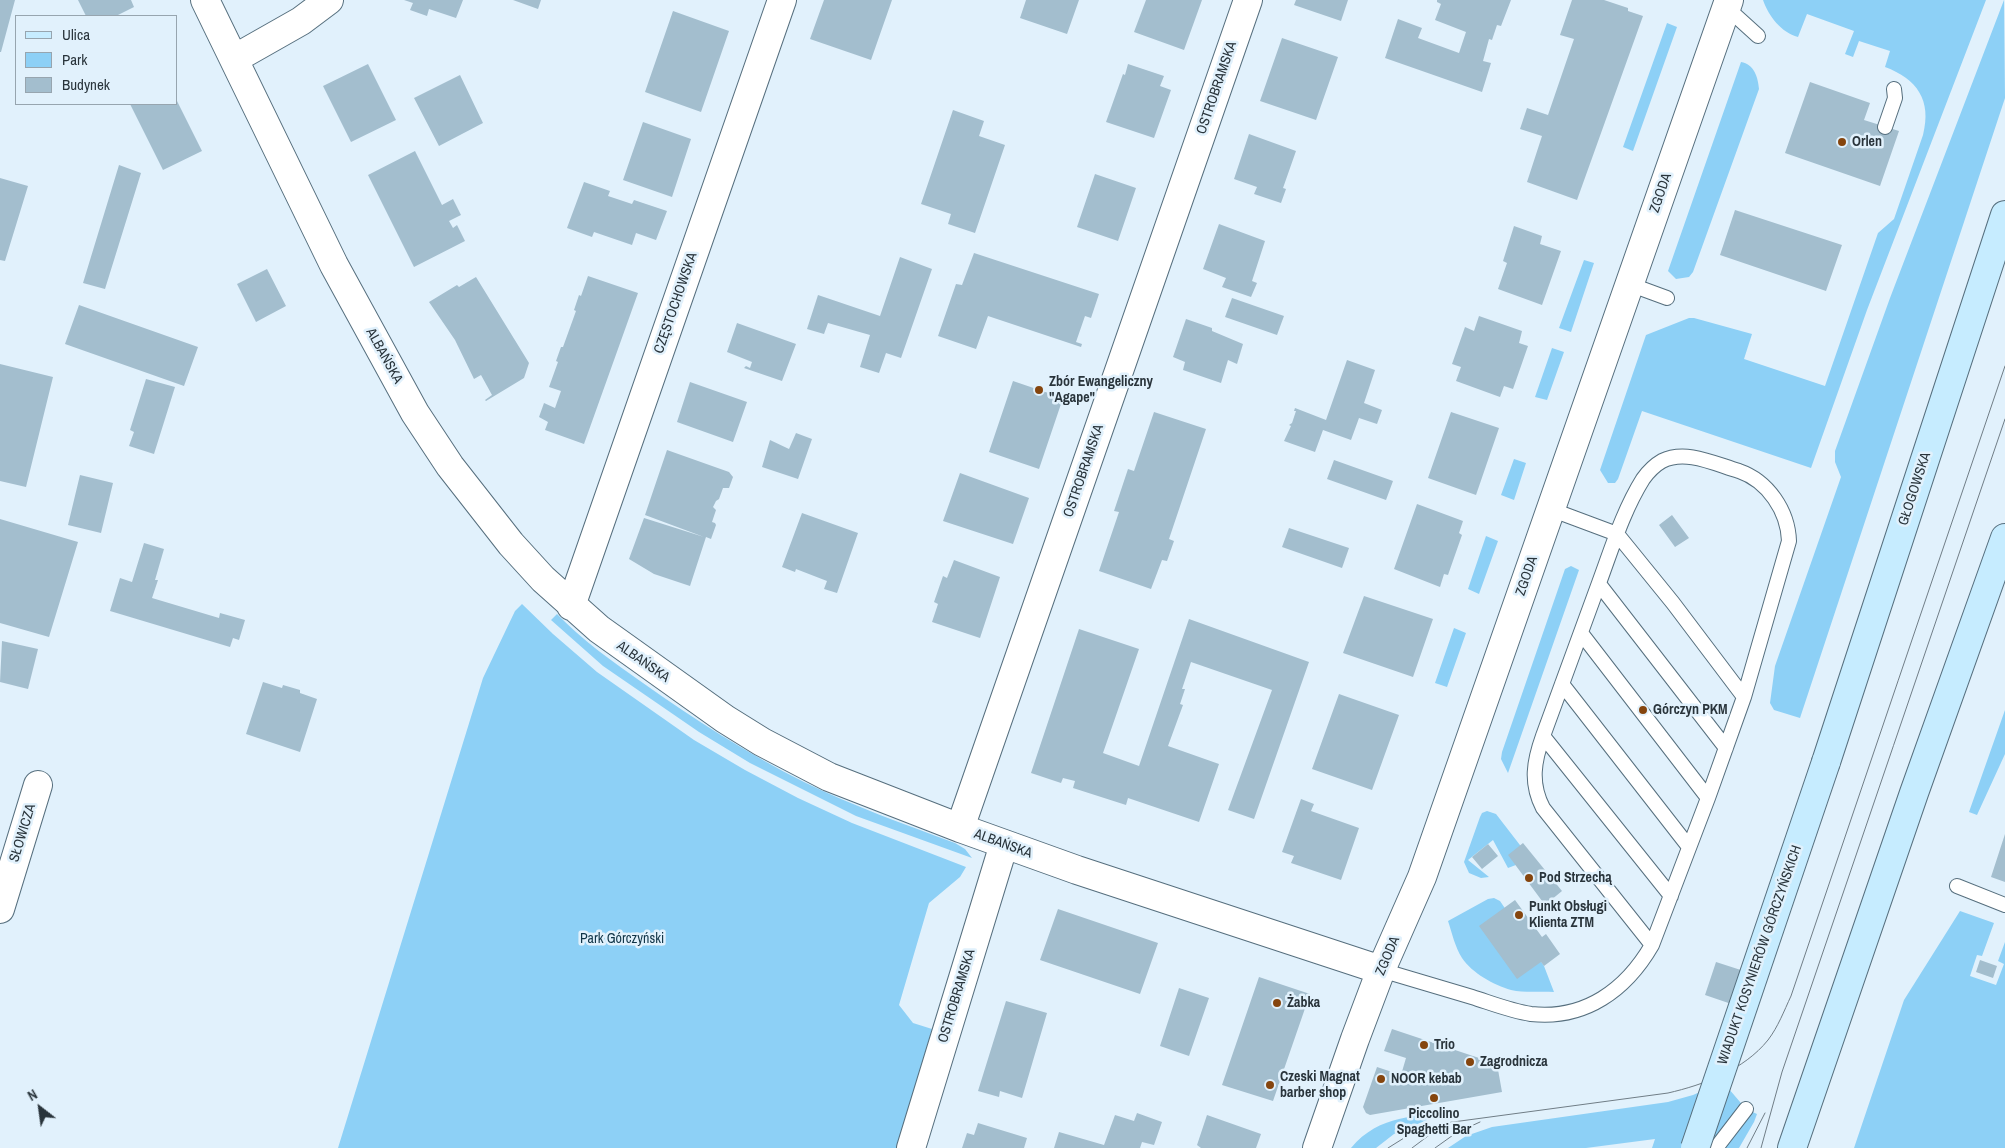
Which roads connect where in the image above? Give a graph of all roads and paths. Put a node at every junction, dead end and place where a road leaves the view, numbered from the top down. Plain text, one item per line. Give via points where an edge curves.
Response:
1 (205, 0) edge
2 (329, 0) edge
3 (782, 0) edge
4 (1248, 0) edge
5 (1727, 3) edge
6 (1758, 36) dead end
7 (234, 58) junction
8 (1894, 89) dead end
9 (1885, 127) dead end
10 (2005, 215) edge
11 (1629, 284) junction
12 (1667, 298) dead end
13 (1550, 509) junction
14 (1617, 534) junction
15 (2005, 538) edge
16 (1599, 584) junction
17 (571, 606) junction
18 (1581, 633) junction
19 (1562, 684) junction
20 (1744, 697) junction
21 (1543, 736) junction
22 (1726, 748) junction
23 (1826, 762) joint
24 (38, 784) dead end
25 (1708, 798) junction
26 (960, 828) junction
27 (1004, 844) junction
28 (1689, 848) junction
29 (1958, 886) dead end
30 (1671, 896) junction
31 (2005, 905) edge
32 (0, 910) edge
33 (1652, 945) junction
34 (1381, 970) junction
35 (1746, 1109) dead end
36 (911, 1148) edge
37 (1317, 1148) edge
38 (1695, 1148) edge
39 (1716, 1148) edge
40 (1792, 1148) edge

1 - 7 street, ALBAŃSKA
2 - 7 street via 301,21
3 - 17 street, CZĘSTOCHOWSKA
4 - 26 street, OSTROBRAMSKA
5 - 6 lane
5 - 11 street, ZGODA
7 - 17 street, ALBAŃSKA via 334,265 415,413 480,506 511,544
8 - 9 lane via 1896,98
10 - 23 main road, GŁOGOWSKA
11 - 12 lane
11 - 13 street, ZGODA
13 - 14 lane
13 - 34 street, ZGODA via 1422,877
14 - 16 lane
14 - 20 lane
14 - 20 lane via 1644,477 1662,461 1676,457 1692,457 1745,473 1765,487 1777,502 1785,518 1789,548
15 - 40 main road
16 - 18 lane
16 - 22 lane
17 - 26 street, ALBAŃSKA via 630,653 762,742 829,777
18 - 19 lane
18 - 25 lane
19 - 21 lane
19 - 28 lane
20 - 22 lane
21 - 30 lane
21 - 33 lane via 1534,770 1539,800
22 - 25 lane
23 - 38 main road, WIADUKT KOSYNIERÓW GÓRCZYŃSKICH, bridge
24 - 32 street, SŁOWICZA
25 - 28 lane
26 - 27 street, ALBAŃSKA
27 - 34 street, ALBAŃSKA
27 - 36 street, OSTROBRAMSKA
28 - 30 lane
29 - 31 lane
30 - 33 lane
33 - 34 lane via 1629,979 1610,994 1582,1008 1553,1014 1511,1010
34 - 37 street, ZGODA
35 - 39 lane

